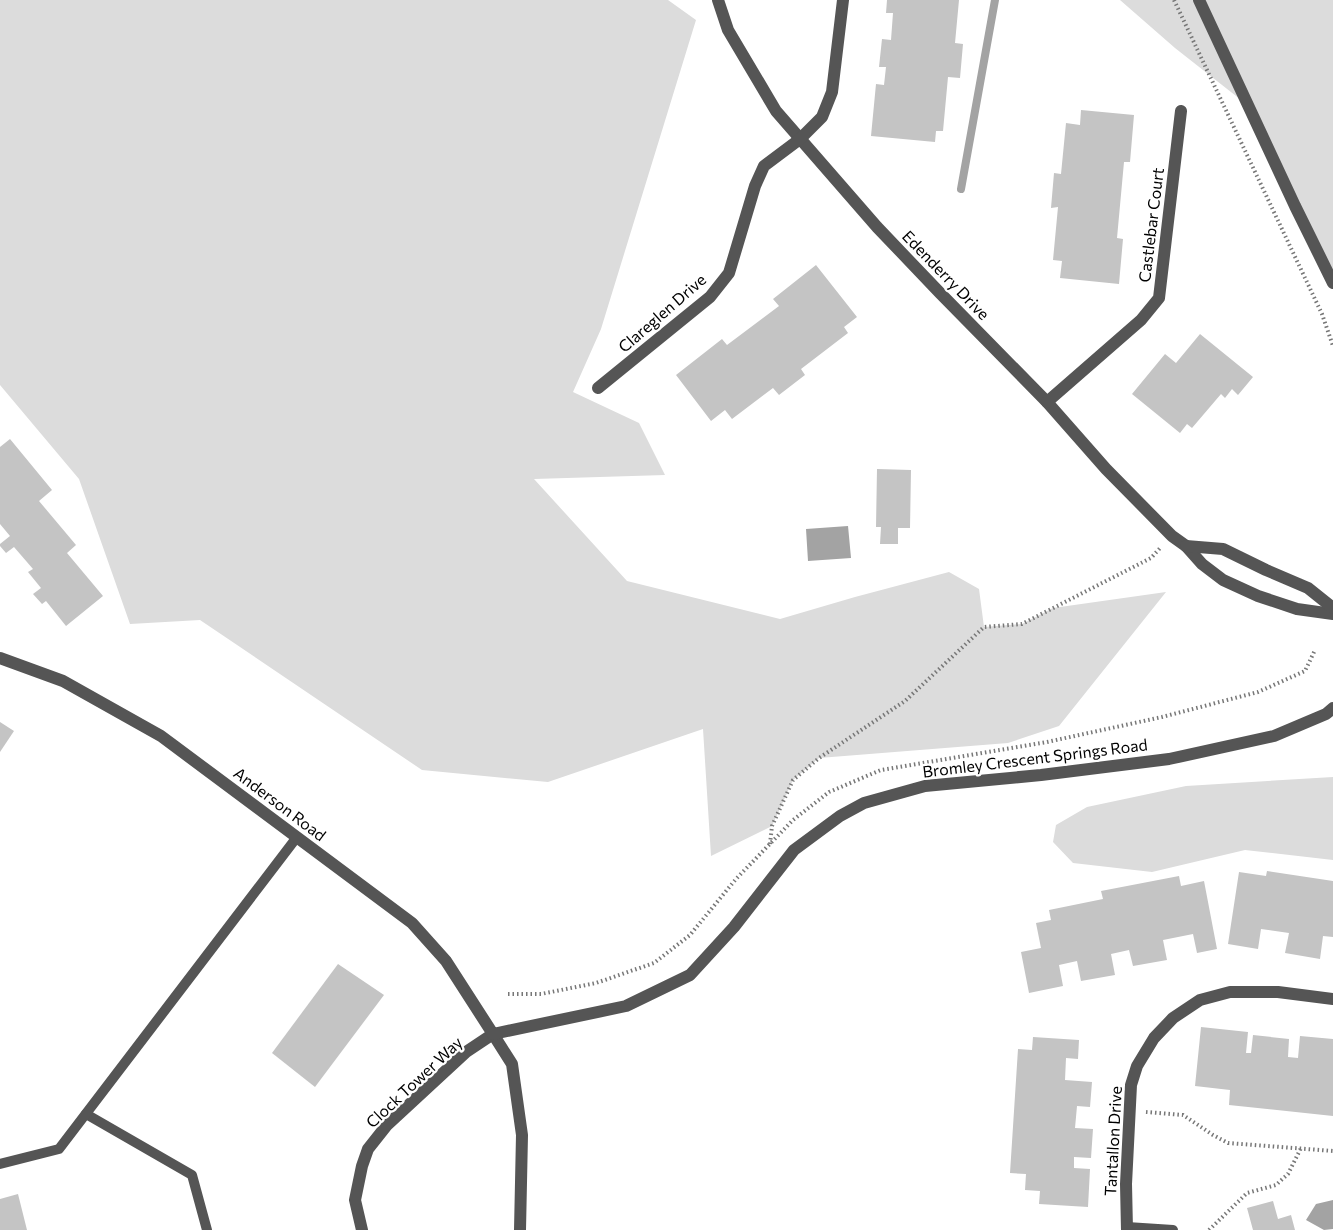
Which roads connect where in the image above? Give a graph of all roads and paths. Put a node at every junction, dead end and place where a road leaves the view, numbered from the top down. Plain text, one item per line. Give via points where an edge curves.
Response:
1 (718, 0) edge
2 (843, 0) edge
3 (1174, 0) edge
4 (1199, 0) edge
5 (1181, 111) dead end
6 (800, 139) junction
7 (1333, 284) edge
8 (1333, 346) edge
9 (598, 388) dead end
10 (1047, 402) junction
11 (1172, 536) junction
12 (1186, 546) junction
13 (1333, 608) edge
14 (1333, 614) edge
15 (0, 658) edge
16 (1333, 708) edge
17 (297, 837) junction
18 (768, 855) dead end
19 (1333, 999) edge
20 (493, 1034) junction
21 (1130, 1111) junction
22 (86, 1114) junction
23 (1301, 1148) junction
24 (1333, 1151) edge
25 (0, 1164) edge
26 (1127, 1228) edge
27 (207, 1230) edge
28 (362, 1230) edge
29 (520, 1230) edge
30 (1173, 1230) edge
31 (1209, 1230) edge

1 - 6 street, Edenderry Drive via 728,30 776,111
2 - 6 street, Clareglen Drive via 832,92 822,117
3 - 8 path via 1322,314
4 - 7 street
5 - 10 street, Castlebar Court via 1159,298 1141,320
6 - 9 street, Clareglen Drive via 764,166 729,273 710,297
6 - 10 street, Edenderry Drive via 877,227
10 - 11 street, Edenderry Drive
11 - 12 street, Edenderry Drive
11 - 18 path via 1151,558 1022,624 984,627 905,701 793,780 772,826
12 - 13 street via 1223,549 1308,588
12 - 14 street, Edenderry Drive via 1223,580 1297,609
15 - 17 street, Anderson Road via 63,681 161,736
16 - 20 street, Bromley Crescent Springs Road via 1274,735 1169,759 925,786 864,803 794,850 734,927 690,975 626,1006
17 - 20 street, Anderson Road via 412,923 446,961
17 - 22 lane
19 - 21 street, Tantallon Drive via 1230,992 1200,1000 1173,1018 1154,1038 1137,1066 1131,1085
20 - 28 street, Clock Tower Way via 466,1052 387,1125 368,1149 355,1200
20 - 29 street, Anderson Road via 512,1064 522,1135
21 - 23 path via 1183,1115 1228,1143
21 - 26 street, Tantallon Drive
22 - 25 lane via 59,1149
22 - 27 lane via 192,1174
23 - 24 path
23 - 31 path via 1288,1174 1276,1185 1246,1193
26 - 30 lane

